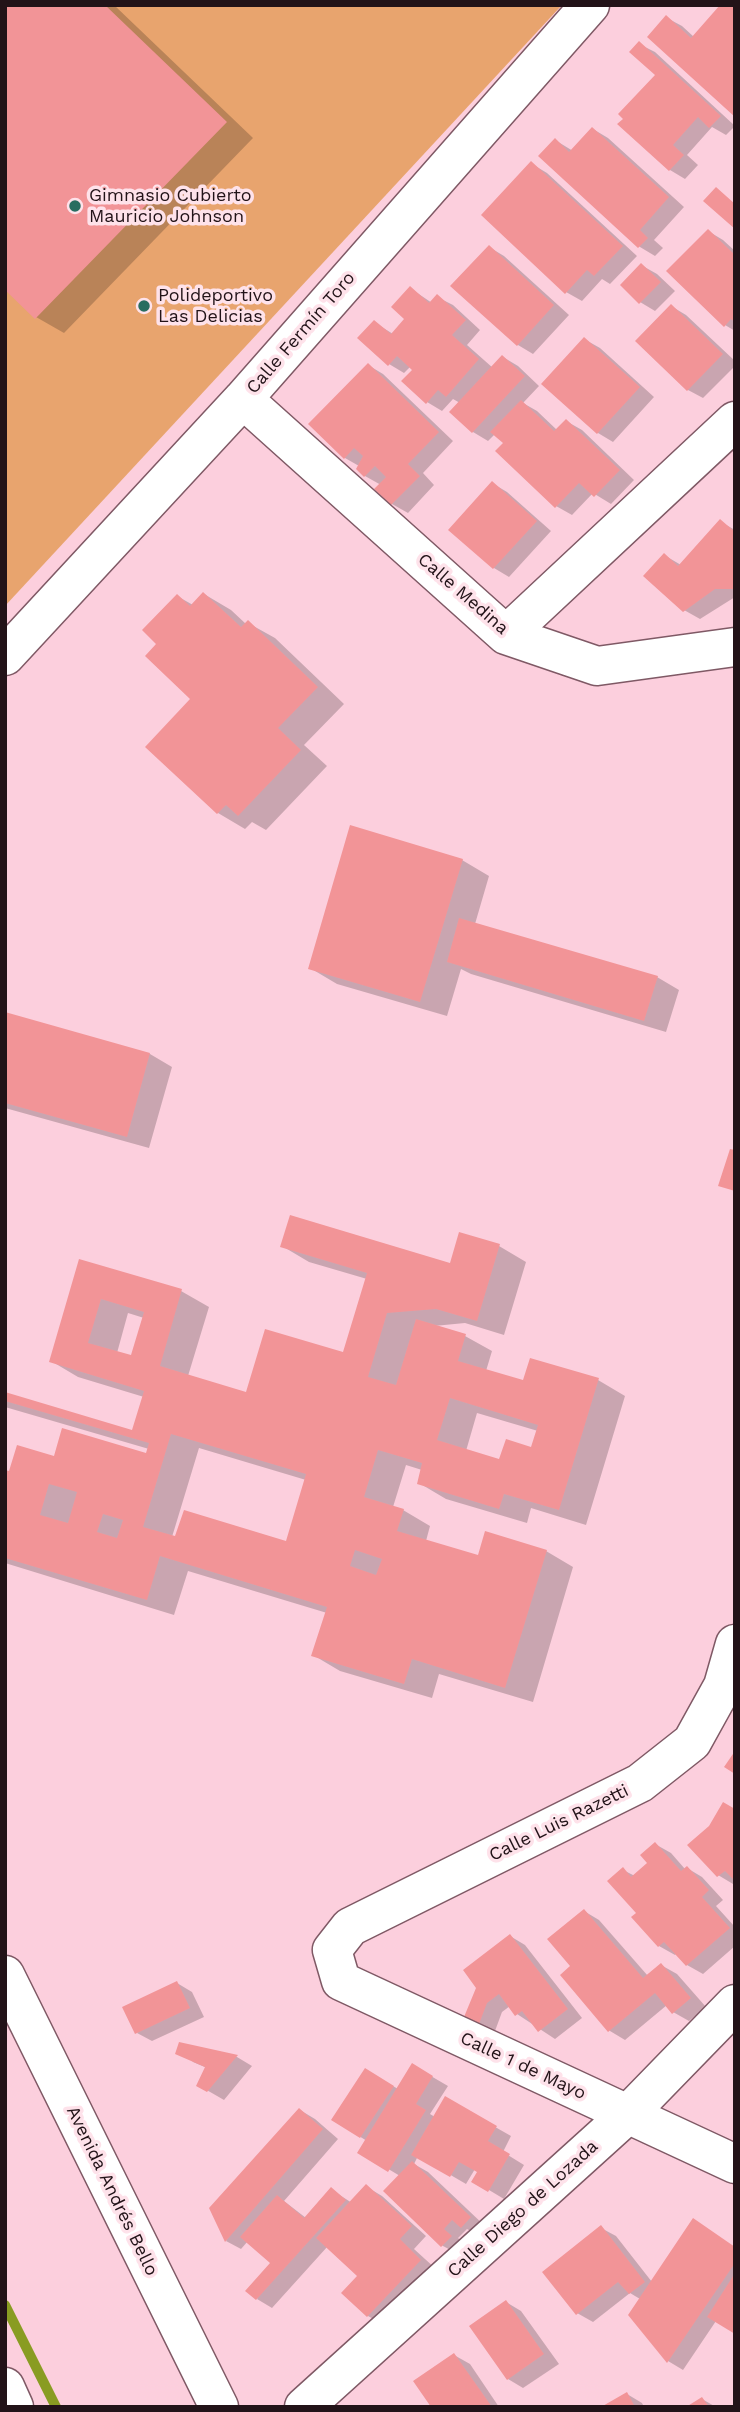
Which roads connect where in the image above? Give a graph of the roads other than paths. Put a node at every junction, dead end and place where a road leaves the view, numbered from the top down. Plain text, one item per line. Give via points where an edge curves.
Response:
1 (590, 5) edge
2 (243, 399) junction
3 (735, 421) edge
4 (506, 635) junction
5 (735, 647) edge
6 (5, 656) edge
7 (735, 1644) edge
8 (332, 1950) joint
9 (5, 1975) edge
10 (735, 2004) edge
11 (627, 2115) junction
12 (735, 2164) edge
13 (5, 2387) edge
14 (14, 2407) edge
15 (219, 2407) edge
16 (304, 2407) edge

1 - 2 street, Calle Fermín Toro
2 - 4 street, Calle Medina
2 - 6 street, Calle Fermín Toro
3 - 4 street
4 - 5 street, Calle Medina via 597,666
7 - 8 street, Calle Luis Razetti via 723,1686 692,1742 640,1783 349,1927
8 - 11 street, Calle 1 de Mayo via 341,1981
9 - 15 street, Avenida Andrés Bello
10 - 11 street, Calle Diego de Lozada
11 - 12 street, Calle 1 de Mayo
11 - 16 street, Calle Diego de Lozada
13 - 14 street

